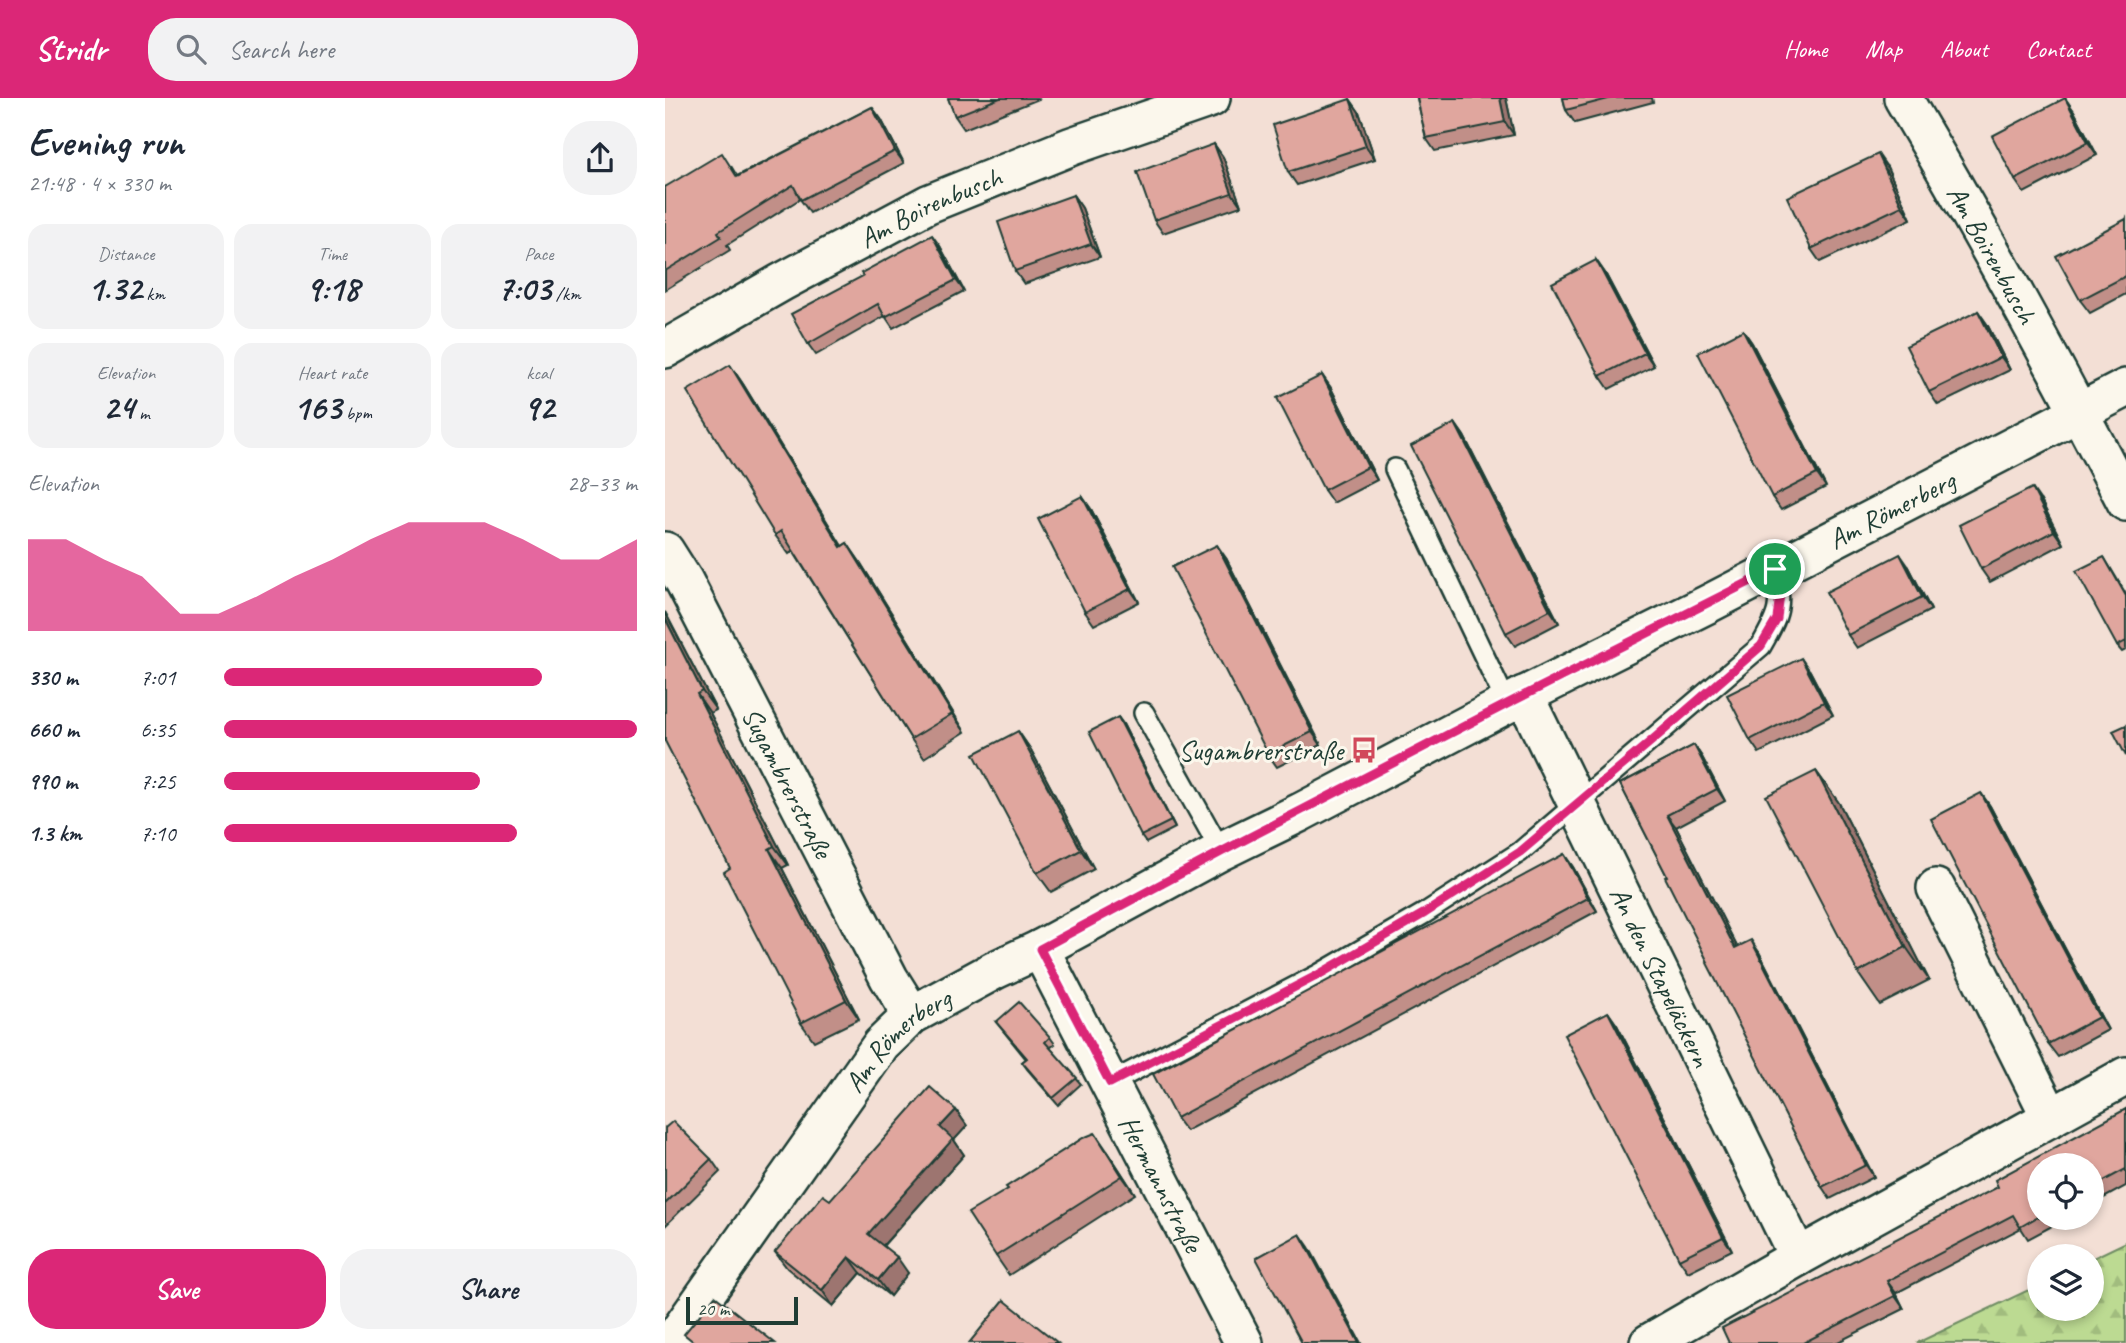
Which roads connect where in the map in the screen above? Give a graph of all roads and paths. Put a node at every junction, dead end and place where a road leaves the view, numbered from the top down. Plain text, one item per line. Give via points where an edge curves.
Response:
1 (1211, 98) edge
2 (1903, 98) edge
3 (665, 349) edge
4 (2126, 388) edge
5 (2079, 412) junction
6 (1395, 469) dead end
7 (2126, 502) edge
8 (665, 551) edge
9 (1775, 569) junction
10 (1515, 699) junction
11 (1144, 713) dead end
12 (1576, 804) junction
13 (1221, 852) junction
14 (1936, 888) dead end
15 (1040, 949) junction
16 (912, 1015) junction
17 (2126, 1076) edge
18 (1110, 1083) junction
19 (2051, 1118) junction
20 (1798, 1257) junction
21 (671, 1343) edge
22 (1244, 1343) edge
23 (1649, 1343) edge

1 - 3 street, Am Boirenbusch via 1072,146 927,204
2 - 5 street, Am Boirenbusch
4 - 5 street, Am Römerberg
5 - 7 street
5 - 9 street, Am Römerberg
6 - 10 lane
8 - 16 street, Sugambrerstraße
9 - 10 street, Am Römerberg
9 - 12 lane via 1780,594 1777,619 1761,646
10 - 12 street, An den Stapeläckern
10 - 13 street, Am Römerberg
11 - 13 lane
12 - 18 lane via 1520,852 1425,913 1318,975
12 - 20 street, An den Stapeläckern
13 - 15 street, Am Römerberg
14 - 19 street
15 - 16 street, Am Römerberg
15 - 18 street, Hermannstraße
16 - 21 street, Am Römerberg via 881,1045
17 - 19 street
18 - 22 street, Hermannstraße
19 - 20 street
20 - 23 street

